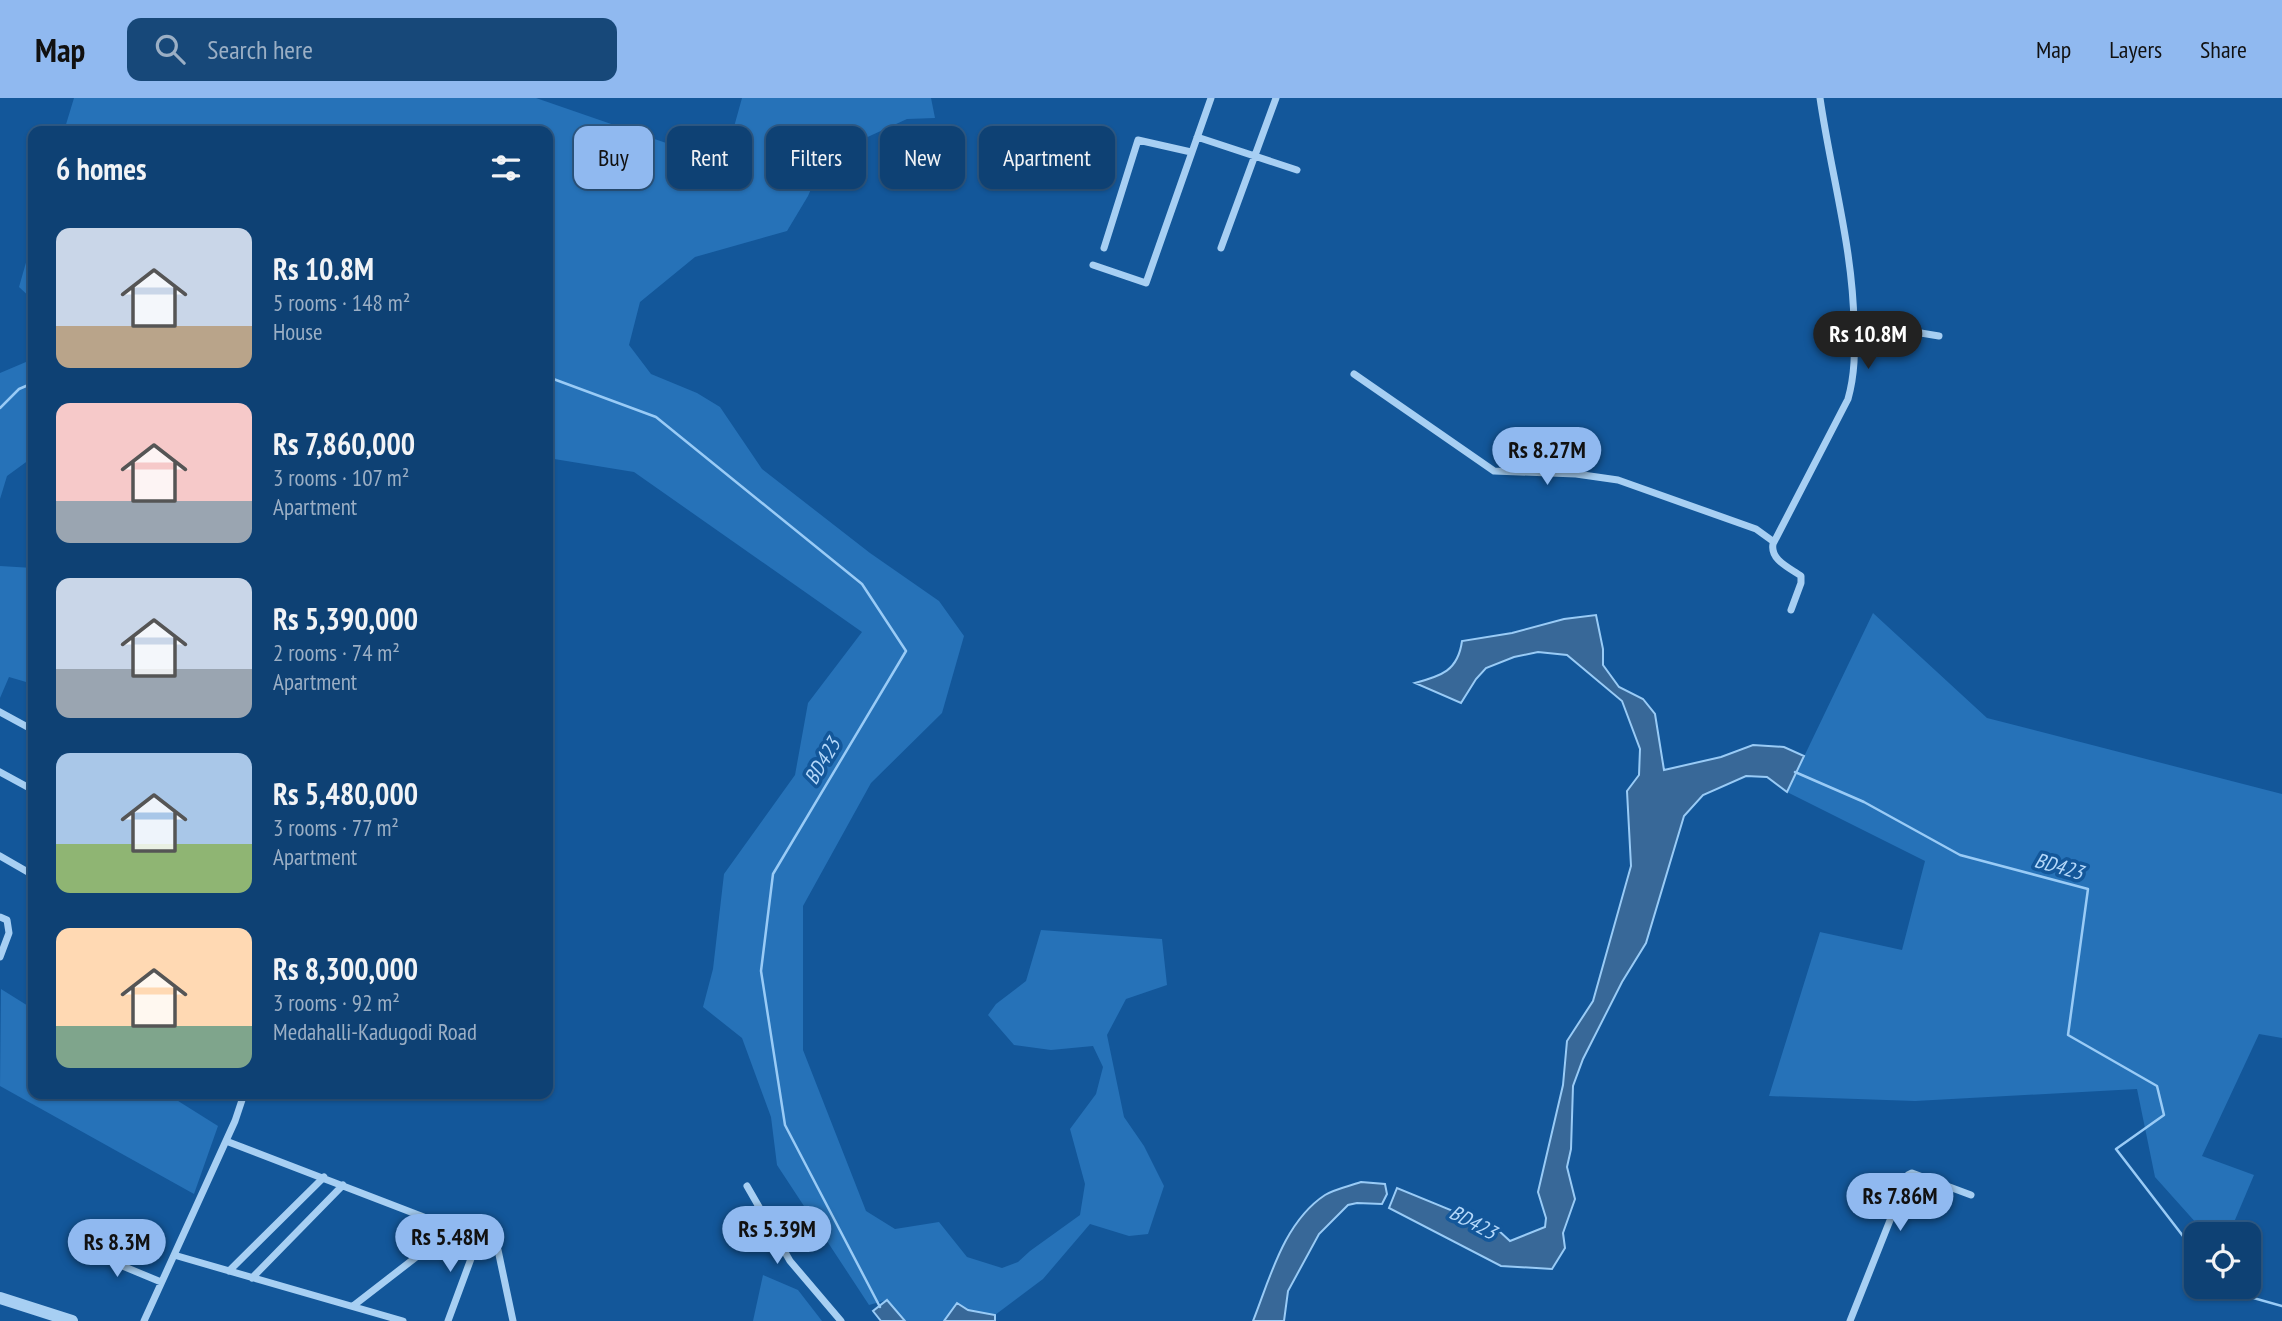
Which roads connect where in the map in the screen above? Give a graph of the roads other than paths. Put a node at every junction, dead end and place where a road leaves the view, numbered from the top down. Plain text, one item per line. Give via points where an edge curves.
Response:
1 (1211, 98) edge
2 (1276, 98) edge
3 (1820, 98) edge
4 (1197, 137) junction
5 (1191, 152) junction
6 (1254, 156) junction
7 (1297, 170) dead end
8 (1104, 248) dead end
9 (1221, 248) dead end
10 (1093, 265) dead end
11 (1854, 322) junction
12 (1939, 335) dead end
13 (1354, 374) dead end
14 (1774, 542) junction
15 (1791, 610) dead end
16 (0, 712) edge
17 (28, 727) edge
18 (0, 772) edge
19 (28, 787) edge
20 (0, 856) edge
21 (28, 872) edge
22 (0, 916) edge
23 (0, 957) edge
24 (242, 1099) edge
25 (226, 1140) junction
26 (324, 1177) junction
27 (343, 1185) junction
28 (747, 1186) dead end
29 (1971, 1195) dead end
30 (455, 1227) junction
31 (479, 1237) junction
32 (84, 1250) dead end
33 (174, 1255) junction
34 (229, 1271) junction
35 (252, 1278) junction
36 (161, 1282) junction
37 (0, 1298) edge
38 (353, 1307) junction
39 (72, 1321) edge
40 (144, 1321) edge
41 (403, 1321) edge
42 (447, 1321) edge
43 (513, 1321) edge
44 (841, 1321) edge
45 (1850, 1321) edge

1 - 4 street
2 - 6 street
3 - 11 street via 1854,284
4 - 5 street
4 - 6 street
5 - 8 street via 1138,140
5 - 10 street via 1146,283
6 - 7 street
6 - 9 street
11 - 12 street
11 - 14 street via 1853,380 1847,399
13 - 14 street via 1494,471 1618,480 1756,529
14 - 15 street via 1774,556 1801,576
16 - 17 street
18 - 19 street
20 - 21 street
22 - 23 street via 9,929
24 - 25 street
25 - 26 street
25 - 33 street
26 - 27 street
26 - 34 street
27 - 30 street
27 - 35 street
28 - 44 street via 790,1261
29 - 45 street via 1908,1175
30 - 31 street
30 - 38 street
31 - 42 street
31 - 43 street via 497,1247
32 - 36 street
33 - 34 street
33 - 36 street
34 - 35 street
35 - 38 street
36 - 40 street
37 - 39 street
38 - 41 street

